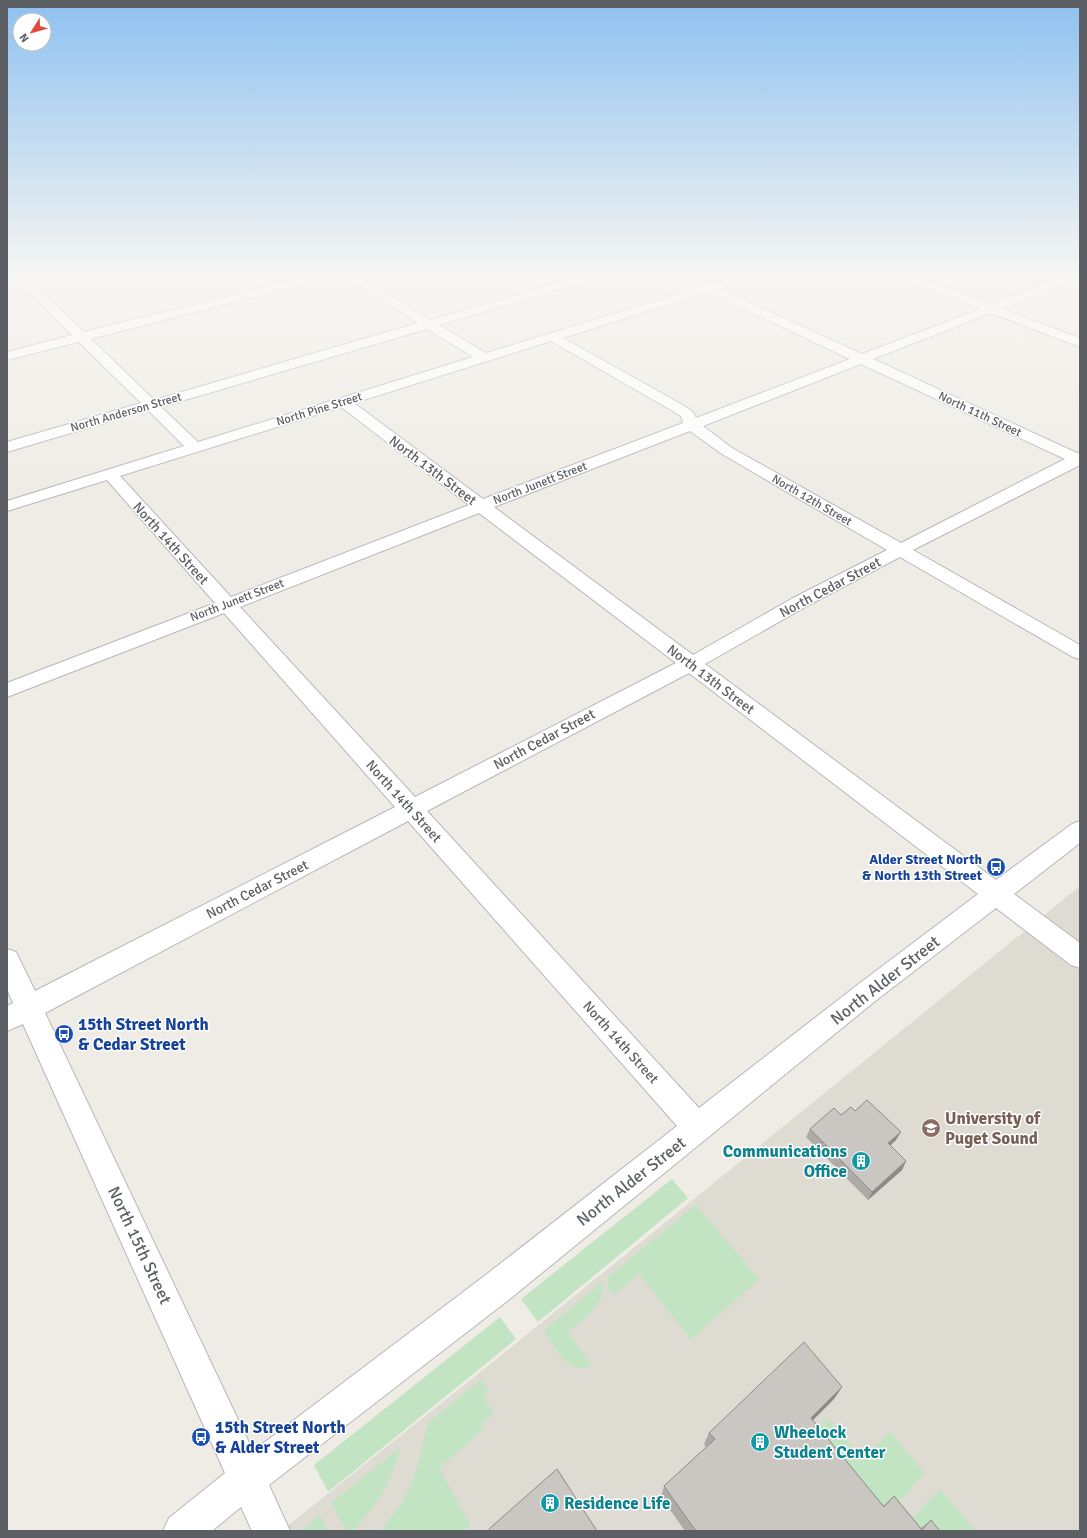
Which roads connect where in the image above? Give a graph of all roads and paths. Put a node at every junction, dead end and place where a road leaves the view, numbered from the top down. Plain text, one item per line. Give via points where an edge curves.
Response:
1 (36, 349) edge
2 (94, 349) edge
3 (343, 349) edge
4 (469, 349) edge
5 (513, 349) edge
6 (575, 349) edge
7 (838, 349) edge
8 (886, 349) edge
9 (7, 356) edge
10 (484, 358) junction
11 (860, 359) junction
12 (343, 402) junction
13 (151, 405) junction
14 (691, 424) junction
15 (7, 447) edge
16 (195, 448) junction
17 (1079, 458) edge
18 (110, 474) junction
19 (7, 506) edge
20 (481, 506) junction
21 (900, 550) junction
22 (226, 604) junction
23 (1080, 653) edge
24 (691, 664) junction
25 (7, 690) edge
26 (412, 810) junction
27 (1080, 830) edge
28 (997, 895) junction
29 (1080, 957) edge
30 (7, 960) edge
31 (18, 1013) edge
32 (698, 1128) junction
33 (247, 1478) junction
34 (182, 1531) edge
35 (272, 1531) edge

1 - 9 street
2 - 13 street
3 - 13 street, North Anderson Street
4 - 10 street
5 - 10 street, North Pine Street
6 - 14 street, North 12th Street via 676,406 687,414
7 - 11 street, North 11th Street
8 - 11 street, North Junett Street
10 - 12 street, North Pine Street
11 - 14 street, North Junett Street
11 - 17 street, North 11th Street
12 - 16 street, North Pine Street
12 - 20 street, North 13th Street
13 - 15 street, North Anderson Street
13 - 16 street
14 - 20 street, North Junett Street
14 - 21 street, North 12th Street via 727,451
16 - 18 street, North Pine Street
17 - 21 street, North Cedar Street
18 - 19 street, North Pine Street
18 - 22 street, North 14th Street
20 - 22 street, North Junett Street
20 - 24 street, North 13th Street
21 - 23 street, North 12th Street
21 - 24 street, North Cedar Street via 800,602
22 - 25 street, North Junett Street
22 - 26 street, North 14th Street
24 - 26 street, North Cedar Street
24 - 28 street, North 13th Street
26 - 31 street, North Cedar Street
26 - 32 street, North 14th Street
27 - 28 street, North Alder Street
28 - 29 street, North 13th Street
28 - 32 street, North Alder Street via 865,994
30 - 31 street, North 15th Street
31 - 33 street, North 15th Street
32 - 33 street, North Alder Street via 499,1286
33 - 34 street, North Alder Street
33 - 35 street, North 15th Street

